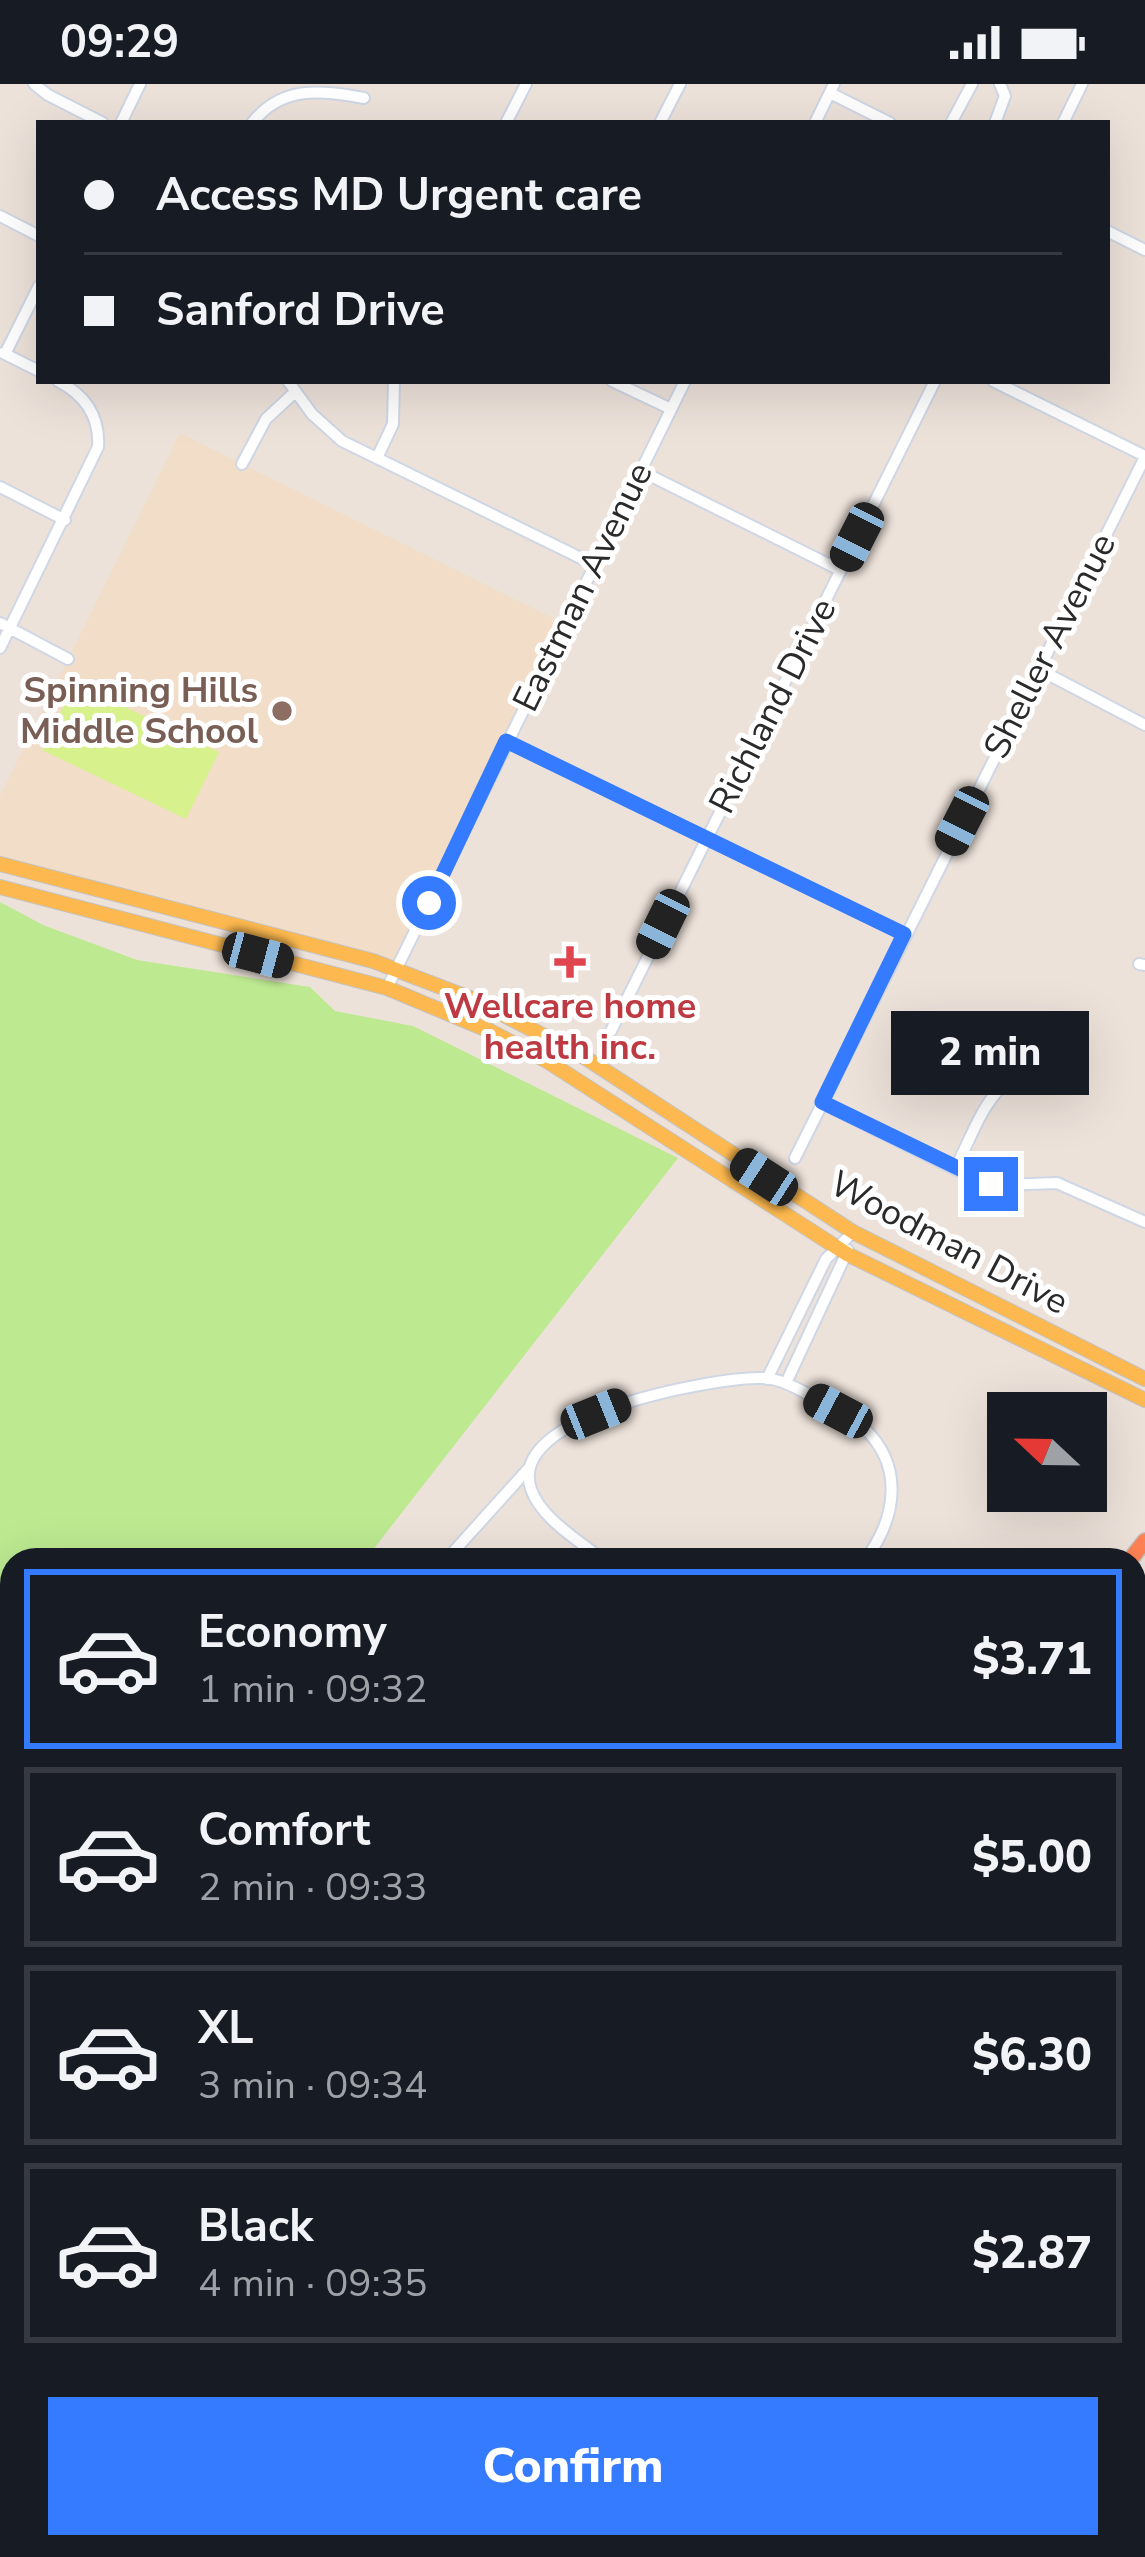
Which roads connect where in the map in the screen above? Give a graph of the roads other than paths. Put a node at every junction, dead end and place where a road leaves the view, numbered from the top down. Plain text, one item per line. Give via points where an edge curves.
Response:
1 (34, 84) edge
2 (140, 84) edge
3 (526, 84) edge
4 (680, 84) edge
5 (972, 84) edge
6 (1000, 84) edge
7 (1082, 84) edge
8 (832, 88) edge
9 (364, 98) dead end
10 (98, 120) edge
11 (122, 120) edge
12 (255, 120) edge
13 (508, 120) edge
14 (662, 120) edge
15 (816, 120) edge
16 (885, 120) edge
17 (953, 120) edge
18 (996, 120) edge
19 (1064, 120) edge
20 (0, 216) edge
21 (1110, 232) edge
22 (36, 234) edge
23 (1145, 250) edge
24 (36, 292) edge
25 (3, 353) edge
26 (36, 370) edge
27 (62, 384) edge
28 (394, 384) edge
29 (618, 384) edge
30 (684, 384) edge
31 (933, 384) edge
32 (999, 384) edge
33 (291, 387) edge
34 (671, 409) junction
35 (1145, 456) edge
36 (377, 458) junction
37 (242, 464) dead end
38 (641, 471) junction
39 (0, 487) edge
40 (64, 520) junction
41 (596, 565) junction
42 (840, 570) junction
43 (5, 626) edge
44 (0, 648) edge
45 (68, 659) dead end
46 (1038, 669) junction
47 (1145, 725) edge
48 (506, 741) junction
49 (706, 840) junction
50 (0, 864) edge
51 (0, 887) edge
52 (904, 934) junction
53 (395, 969) junction
54 (387, 988) junction
55 (611, 1030) dead end
56 (1060, 1082) dead end
57 (822, 1102) junction
58 (795, 1158) dead end
59 (955, 1169) junction
60 (1145, 1222) edge
61 (854, 1232) junction
62 (842, 1251) junction
63 (767, 1379) junction
64 (1145, 1379) edge
65 (786, 1383) junction
66 (1145, 1400) edge
67 (530, 1467) junction
68 (457, 1548) edge
69 (589, 1548) edge
70 (874, 1548) edge

1 - 10 street
2 - 11 street
3 - 13 street
4 - 14 street
5 - 17 street
6 - 18 street via 1005,96
7 - 19 street
8 - 15 street
8 - 16 street
9 - 12 street via 302,92
20 - 22 street
21 - 23 street
24 - 25 street
25 - 26 street
27 - 40 street via 87,402 98,436
28 - 36 street via 393,424
29 - 34 street
30 - 34 street, Eastman Avenue
31 - 42 street, Richland Drive
32 - 35 street
33 - 36 street via 328,430
33 - 37 street
34 - 38 street, Eastman Avenue
35 - 46 street, Sheller Avenue
36 - 41 street
38 - 41 street, Eastman Avenue
38 - 42 street
39 - 40 street
40 - 43 street
41 - 48 street, Eastman Avenue
42 - 49 street, Richland Drive
43 - 44 street
43 - 45 street
46 - 47 street
46 - 52 street, Sheller Avenue
48 - 49 street
48 - 53 street, Eastman Avenue
49 - 52 street
49 - 55 street, Richland Drive
50 - 53 main road, Woodman Drive
51 - 54 main road, Woodman Drive
52 - 57 street, Sheller Avenue
53 - 54 street, Eastman Avenue
53 - 61 main road, Woodman Drive via 543,1032
54 - 62 main road, Woodman Drive via 548,1061
56 - 59 street via 1024,1073 1000,1086
57 - 58 street, Sheller Avenue
57 - 59 street
59 - 60 street via 991,1184 1058,1184
61 - 62 street
61 - 64 main road, Woodman Drive
62 - 63 street via 826,1259
62 - 65 street
62 - 66 main road, Woodman Drive
63 - 65 street
63 - 67 street via 619,1405 547,1440
65 - 70 street via 855,1420 884,1455 891,1512
67 - 68 street
67 - 69 street via 538,1503

